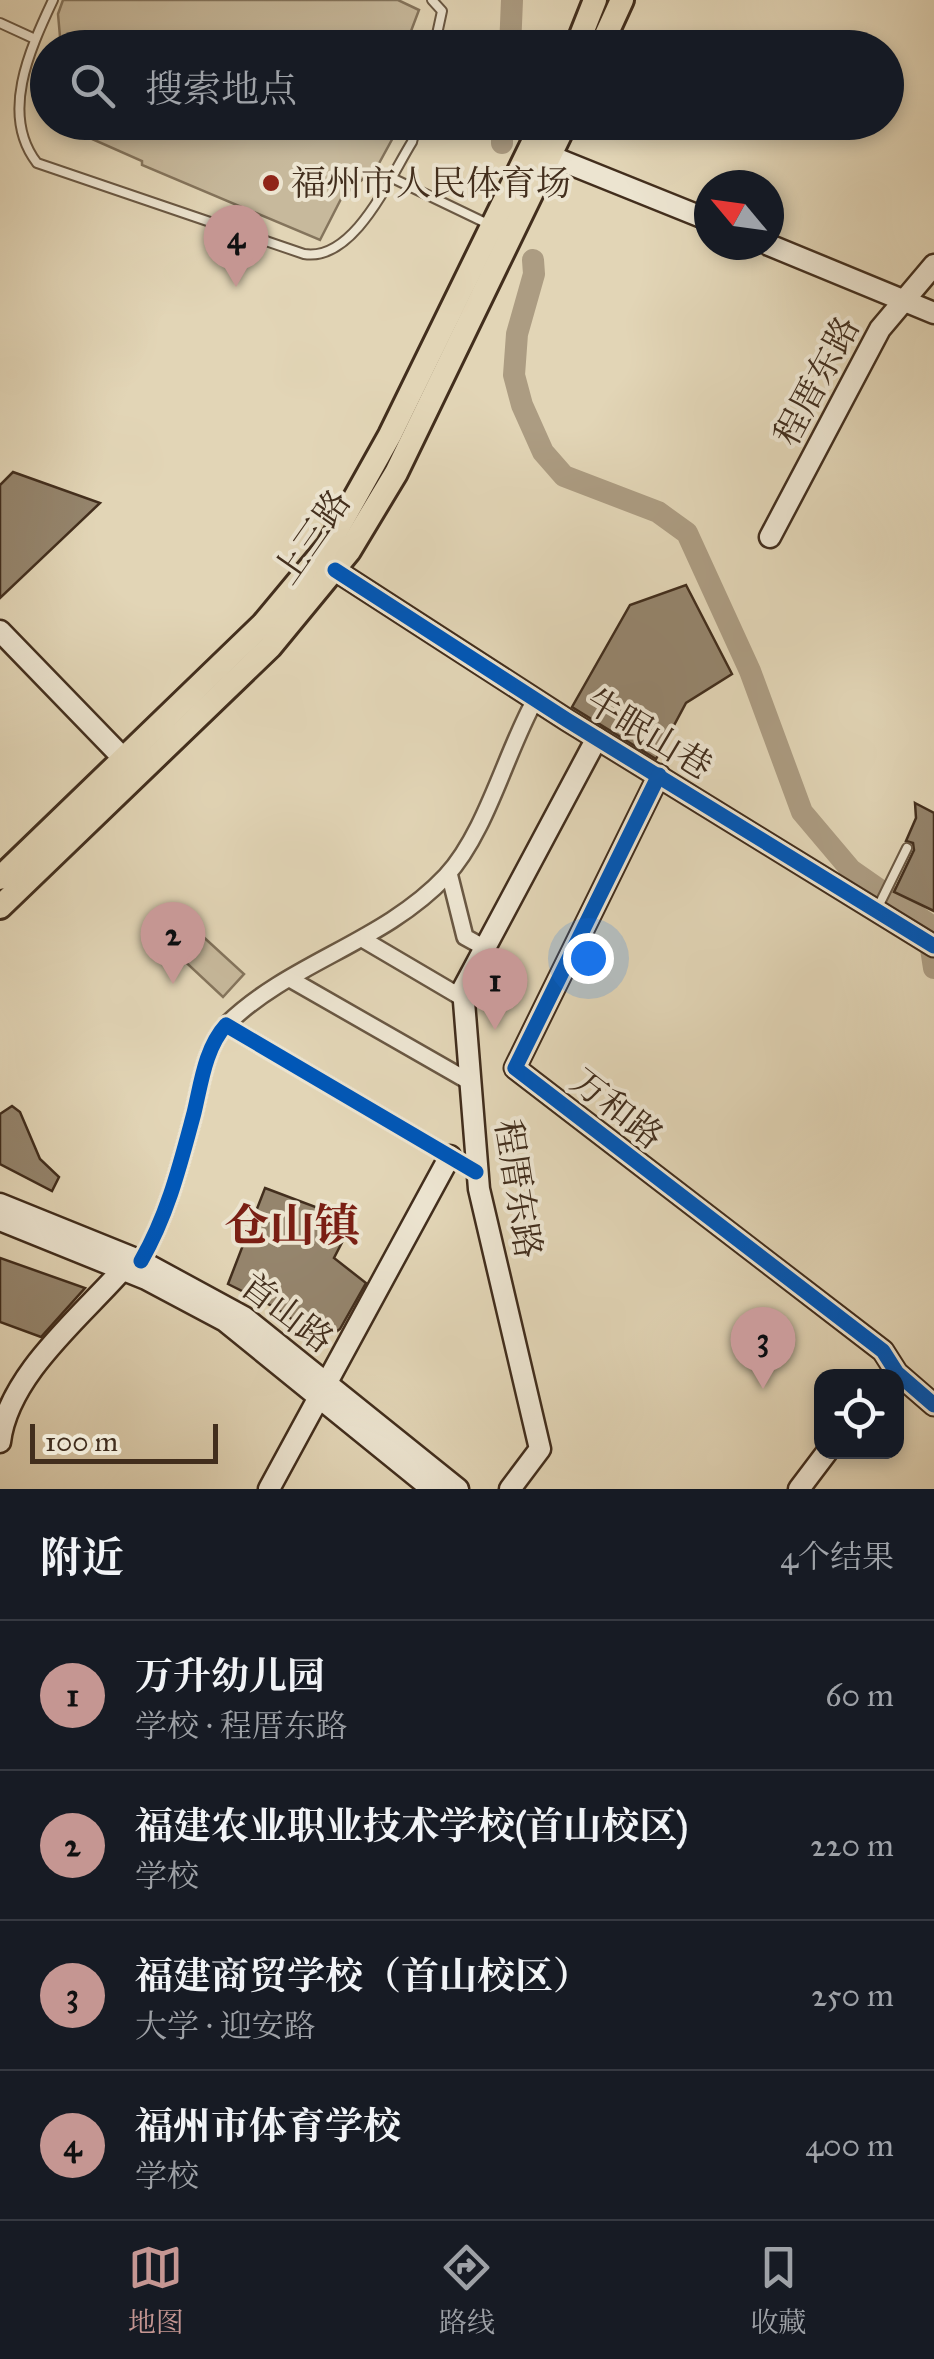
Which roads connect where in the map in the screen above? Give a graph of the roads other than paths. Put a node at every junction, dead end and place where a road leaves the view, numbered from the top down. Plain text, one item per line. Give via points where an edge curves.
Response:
1 (53, 0) edge
2 (432, 0) edge
3 (595, 0) edge
4 (622, 0) edge
5 (0, 23) edge
6 (38, 30) edge
7 (438, 30) edge
8 (583, 30) edge
9 (608, 30) edge
10 (30, 37) edge
11 (30, 48) edge
12 (412, 140) edge
13 (534, 140) edge
14 (558, 140) edge
15 (550, 156) junction
16 (390, 177) junction
17 (694, 214) edge
18 (493, 227) junction
19 (784, 251) edge
20 (934, 265) edge
21 (902, 299) junction
22 (934, 314) edge
23 (770, 537) dead end
24 (335, 570) junction
25 (0, 631) edge
26 (535, 700) junction
27 (597, 738) junction
28 (124, 759) junction
29 (659, 775) junction
30 (907, 848) dead end
31 (448, 873) junction
32 (0, 878) edge
33 (0, 907) edge
34 (878, 907) junction
35 (364, 940) junction
36 (928, 941) edge
37 (485, 948) junction
38 (290, 980) junction
39 (466, 1000) junction
40 (226, 1025) junction
41 (470, 1082) junction
42 (450, 1156) junction
43 (476, 1172) junction
44 (0, 1204) edge
45 (0, 1220) edge
46 (132, 1265) junction
47 (887, 1369) edge
48 (904, 1383) edge
49 (324, 1390) junction
50 (934, 1405) edge
51 (0, 1442) edge
52 (822, 1459) edge
53 (270, 1489) edge
54 (432, 1489) edge
55 (458, 1489) edge
56 (510, 1489) edge
57 (799, 1489) edge

1 - 6 lane
2 - 7 lane via 442,11
3 - 8 main road
4 - 9 main road
5 - 10 lane
11 - 16 lane via 14,82 12,125 21,148 37,162 320,256 346,245
12 - 16 lane
13 - 18 main road, 上三路
14 - 15 main road, 上三路
15 - 17 street
15 - 24 main road, 上三路 via 396,473
16 - 18 lane
18 - 28 main road, 上三路 via 342,526 263,624
19 - 21 street
20 - 21 street, 程厝东路
21 - 22 street
21 - 23 street, 程厝东路
24 - 26 street, 牛眠山巷
24 - 33 main road, 上三路 via 270,648
25 - 28 street
26 - 27 street, 牛眠山巷
26 - 31 street
27 - 29 street, 牛眠山巷
27 - 37 street, 程厝东路
28 - 32 main road, 上三路
29 - 34 street, 牛眠山巷
29 - 47 street, 万和路 via 515,1068 883,1351
30 - 34 lane
31 - 35 street
31 - 37 street via 465,937
34 - 36 street, 牛眠山巷
35 - 38 street
35 - 39 street
37 - 39 street, 程厝东路 via 464,988
38 - 40 street
38 - 41 street
39 - 41 street, 程厝东路
40 - 42 street
40 - 46 street via 202,1076 170,1202
41 - 43 street, 程厝东路
42 - 43 street
42 - 49 street
43 - 56 street, 程厝东路 via 540,1450
44 - 46 street, 首山路
45 - 46 street, 首山路
46 - 49 street, 首山路 via 244,1318
46 - 51 street via 36,1368 6,1416
48 - 50 street, 万和路
49 - 53 street
49 - 54 street, 首山路
49 - 55 street, 首山路
52 - 57 street

